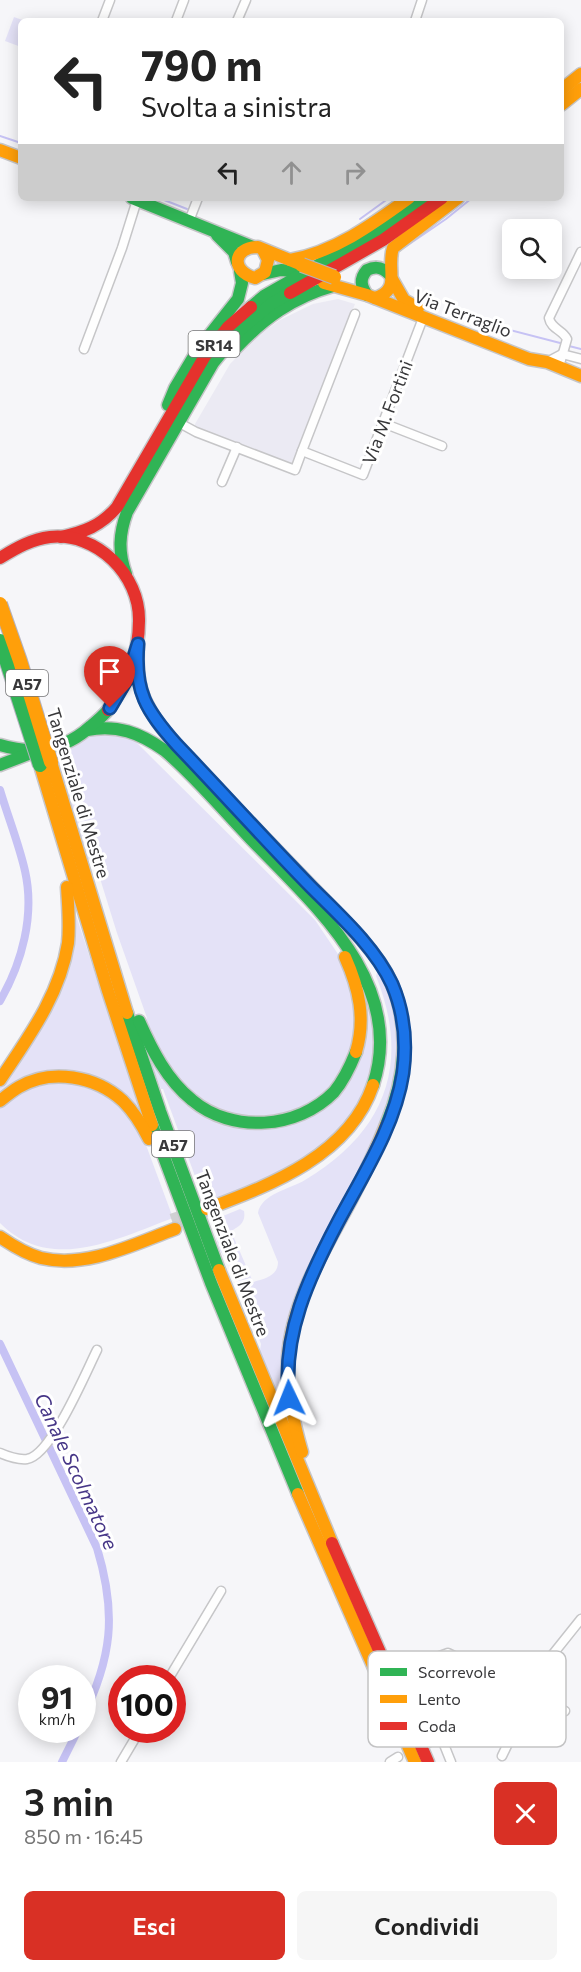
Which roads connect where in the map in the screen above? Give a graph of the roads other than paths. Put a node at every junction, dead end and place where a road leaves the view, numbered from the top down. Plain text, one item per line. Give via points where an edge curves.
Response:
1 (110, 0) edge
2 (184, 0) edge
3 (246, 0) edge
4 (422, 0) edge
5 (103, 18) edge
6 (177, 18) edge
7 (238, 18) edge
8 (416, 18) edge
9 (581, 74) edge
10 (581, 89) edge
11 (564, 99) edge
12 (564, 99) edge
13 (0, 150) edge
14 (18, 157) edge
15 (134, 201) edge
16 (142, 201) edge
17 (197, 201) edge
18 (405, 201) edge
19 (421, 201) edge
20 (438, 201) edge
21 (454, 201) edge
22 (191, 215) junction
23 (212, 231) junction
24 (258, 248) junction
25 (581, 252) edge
26 (239, 267) junction
27 (364, 272) junction
28 (263, 274) junction
29 (312, 274) junction
30 (392, 278) junction
31 (371, 296) junction
32 (355, 314) dead end
33 (423, 318) junction
34 (260, 324) junction
35 (84, 349) dead end
36 (556, 355) junction
37 (581, 358) edge
38 (581, 376) edge
39 (383, 423) junction
40 (180, 427) junction
41 (442, 446) dead end
42 (237, 447) junction
43 (302, 451) junction
44 (136, 474) junction
45 (222, 482) dead end
46 (62, 537) junction
47 (0, 558) edge
48 (126, 574) junction
49 (0, 604) edge
50 (0, 641) edge
51 (138, 644) junction
52 (87, 730) junction
53 (0, 746) edge
54 (42, 750) junction
55 (45, 763) junction
56 (0, 765) edge
57 (60, 833) junction
58 (311, 887) junction
59 (93, 903) junction
60 (314, 906) junction
61 (0, 1080) edge
62 (0, 1101) edge
63 (183, 1211) junction
64 (0, 1226) edge
65 (0, 1237) edge
66 (97, 1350) dead end
67 (0, 1453) edge
68 (321, 1517) junction
69 (221, 1591) dead end
70 (581, 1619) edge
71 (380, 1651) edge
72 (555, 1651) edge
73 (368, 1654) edge
74 (177, 1665) edge
75 (132, 1743) edge
76 (408, 1747) edge
77 (421, 1747) edge
78 (445, 1747) edge
79 (506, 1747) edge
80 (501, 1756) dead end
81 (121, 1762) edge
82 (415, 1762) edge
83 (428, 1762) edge
84 (451, 1762) edge

1 - 5 street
2 - 6 street
3 - 7 street
4 - 8 street
9 - 11 main road
10 - 12 main road
13 - 14 main road
15 - 35 street, Via Terraglio via 122,248
16 - 22 main road, Via Terraglio
17 - 22 street
18 - 29 main road via 309,257
19 - 29 main road, SR14
20 - 29 main road, SR14 via 390,236
21 - 30 main road via 393,248
22 - 23 main road, Via Terraglio
23 - 24 main road, Via Terraglio
23 - 26 main road, Via Terraglio via 234,252
24 - 26 main road via 242,251
24 - 28 main road via 268,261
24 - 29 main road, Via Terraglio
25 - 36 street via 549,318 552,326 566,336
26 - 28 main road via 249,277
26 - 44 main road, SR14 via 242,283 238,299 204,341 175,388
27 - 29 main road, Via Terraglio via 345,279
27 - 30 main road via 380,267
27 - 31 main road via 361,284
28 - 29 main road, Via Terraglio via 281,270
29 - 31 main road, Via Terraglio
29 - 34 main road, SR14 via 320,289 296,299
29 - 40 main road, SR14 via 261,311 232,339 213,363
29 - 44 main road, SR14 via 254,304 217,340
30 - 31 main road via 389,292 382,297
30 - 36 main road, Via Terraglio via 408,304 532,354
31 - 33 main road, Via Terraglio
32 - 43 street
33 - 34 main road via 414,319 330,294
33 - 36 main road, Via Terraglio via 530,359
33 - 39 street, Via M. Fortini
34 - 40 main road, SR14 via 226,360
36 - 37 street
36 - 38 main road, Via Terraglio
39 - 41 street
39 - 43 street, Via M. Fortini via 363,475
40 - 42 street
40 - 48 main road, SR14 via 127,512 120,534 120,556
42 - 43 street via 295,470
42 - 45 street
44 - 46 main road, SR14 via 117,507 103,522 86,532
46 - 47 main road, SR14 via 33,541
46 - 48 main road, SR14 via 101,549
48 - 51 main road, SR14 via 138,602
49 - 55 main road, Tangenziale di Mestre / A57, bridge via 20,661
50 - 55 main road, Tangenziale di Mestre / A57, bridge
51 - 52 main road, SR14 via 120,693
51 - 58 main road, A57 via 138,685 154,717
52 - 54 main road, SR14
52 - 60 main road, A57 via 121,728 164,750
53 - 54 main road, SR14
54 - 56 main road, SR14
55 - 57 main road, Tangenziale di Mestre / A57
55 - 59 main road, Tangenziale di Mestre / A57
57 - 61 main road, A57 via 70,912 63,968 45,1011
57 - 63 main road, Tangenziale di Mestre / A57 via 93,948
58 - 60 main road, A57 via 348,935 380,991 390,1045 385,1082 363,1123 322,1163 282,1187 209,1213 319,1155 356,1120 376,1081 382,1040 372,994 353,956
58 - 68 main road, A57 via 363,942 389,978 402,1016 405,1047 393,1110 316,1265 292,1329 288,1371 291,1408
59 - 60 main road, A57 via 109,932 142,1027 177,1084 196,1104 213,1113 261,1123 296,1117 317,1106 341,1082 358,1050 362,1020 356,984
59 - 68 main road, Tangenziale di Mestre / A57 via 160,1112 259,1371
62 - 63 main road, A57 via 18,1087 53,1076 79,1077 103,1086 126,1103 141,1121 170,1195
63 - 73 main road, Tangenziale di Mestre / A57 via 266,1420
64 - 65 main road via 31,1246 72,1252 174,1225 102,1254 62,1261 35,1257
66 - 67 street via 54,1436 41,1452 29,1459
68 - 71 main road, Tangenziale di Mestre / A57
69 - 74 street
70 - 72 street
75 - 81 street
76 - 82 main road, Tangenziale di Mestre / A57
77 - 83 main road, Tangenziale di Mestre / A57
78 - 84 street
79 - 80 street

